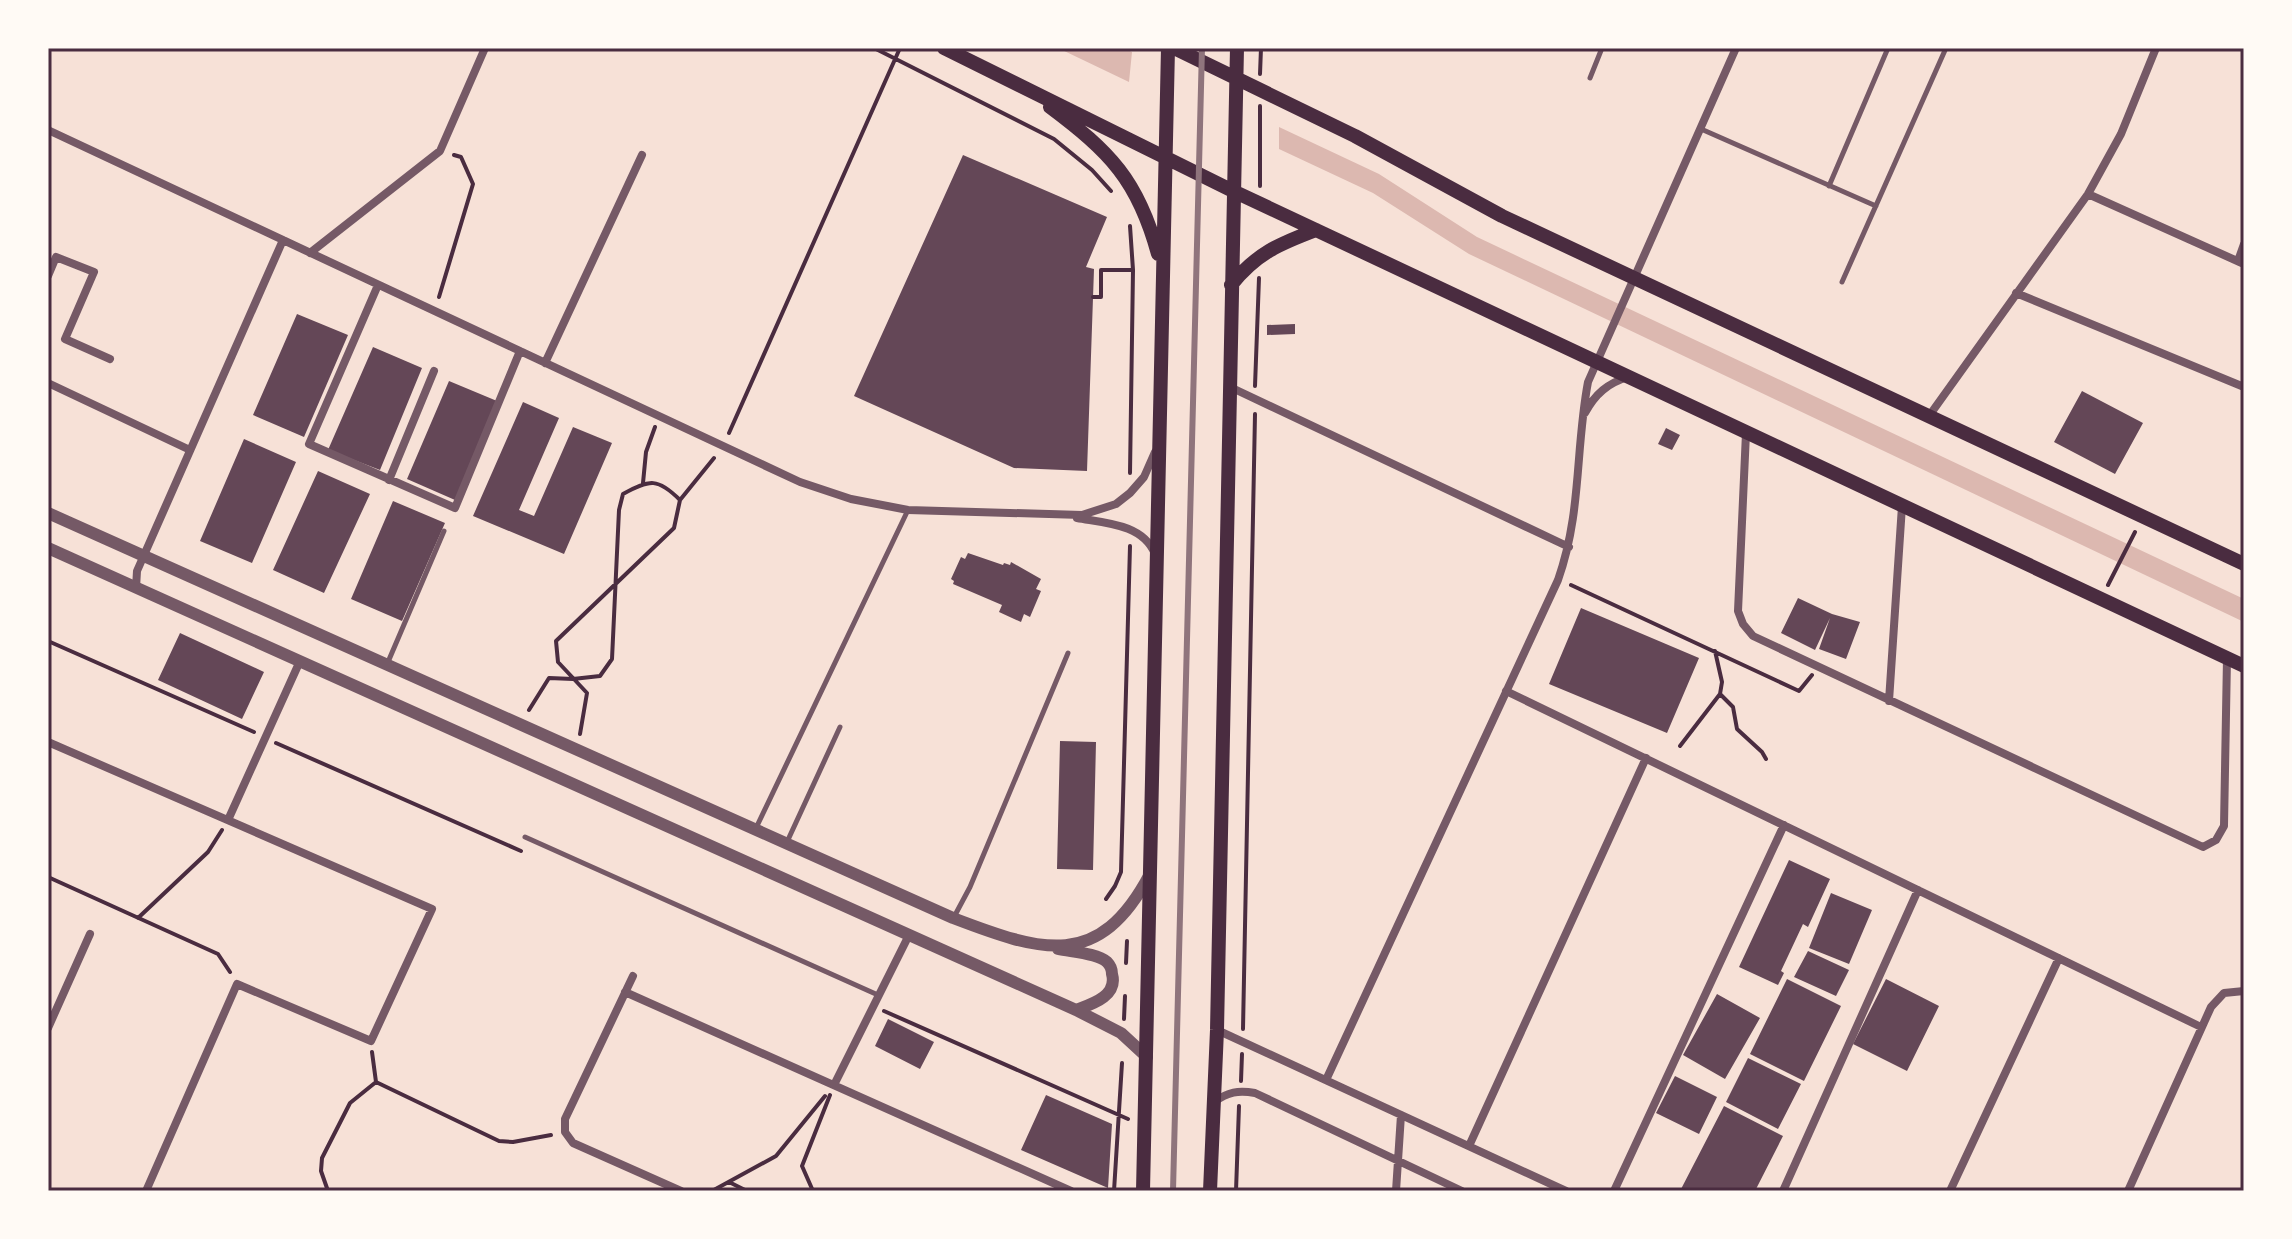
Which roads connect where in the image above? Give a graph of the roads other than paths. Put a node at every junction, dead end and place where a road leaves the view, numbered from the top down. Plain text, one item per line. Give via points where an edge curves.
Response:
1 (485, 48) edge
2 (944, 48) edge
3 (1237, 48) edge
4 (1602, 48) edge
5 (1736, 48) edge
6 (1888, 48) edge
7 (1946, 48) edge
8 (2156, 48) edge
9 (1170, 53) edge
10 (1236, 78) junction
11 (1590, 78) dead end
12 (1021, 85) junction
13 (1701, 129) junction
14 (48, 130) edge
15 (642, 155) dead end
16 (1165, 157) junction
17 (1829, 186) junction
18 (1233, 191) junction
19 (2088, 194) junction
20 (1876, 206) junction
21 (1316, 230) junction
22 (283, 240) junction
23 (2244, 244) edge
24 (310, 253) junction
25 (2241, 262) edge
26 (1162, 270) junction
27 (48, 276) edge
28 (1634, 278) junction
29 (1842, 282) dead end
30 (378, 285) junction
31 (1231, 285) junction
32 (2016, 293) junction
33 (520, 351) junction
34 (110, 359) dead end
35 (1597, 362) junction
36 (545, 363) junction
37 (434, 371) dead end
38 (1628, 377) junction
39 (48, 383) edge
40 (1229, 387) junction
41 (2244, 387) edge
42 (1929, 416) junction
43 (1581, 421) junction
44 (1746, 433) junction
45 (1158, 439) junction
46 (190, 450) junction
47 (389, 480) junction
48 (1902, 506) junction
49 (908, 510) junction
50 (48, 513) edge
51 (1064, 516) junction
52 (444, 531) dead end
53 (1569, 547) junction
54 (48, 548) edge
55 (144, 554) junction
56 (1156, 558) junction
57 (2244, 564) edge
58 (136, 588) junction
59 (1068, 653) dead end
60 (2227, 658) junction
61 (300, 661) junction
62 (388, 663) junction
63 (2244, 666) edge
64 (1506, 691) junction
65 (1889, 701) junction
66 (840, 727) dead end
67 (48, 742) edge
68 (1646, 758) junction
69 (228, 820) junction
70 (1784, 825) junction
71 (756, 829) junction
72 (525, 837) dead end
73 (786, 843) junction
74 (1151, 873) junction
75 (1918, 890) junction
76 (953, 918) junction
77 (90, 934) dead end
78 (909, 935) junction
79 (1038, 944) junction
80 (2059, 958) junction
81 (633, 976) dead end
82 (2244, 991) edge
83 (625, 992) junction
84 (878, 995) junction
85 (1076, 1010) junction
86 (2201, 1027) junction
87 (48, 1028) edge
88 (1217, 1030) junction
89 (1147, 1057) junction
90 (1326, 1080) junction
91 (834, 1085) junction
92 (1214, 1102) junction
93 (1401, 1115) junction
94 (1469, 1146) junction
95 (1397, 1160) junction
96 (146, 1191) edge
97 (681, 1191) edge
98 (1071, 1191) edge
99 (1143, 1191) edge
100 (1210, 1191) edge
101 (1396, 1191) edge
102 (1462, 1191) edge
103 (1566, 1191) edge
104 (1614, 1191) edge
105 (1783, 1191) edge
106 (1950, 1191) edge
107 (2128, 1191) edge

1 - 24 street via 440,151
2 - 12 main road
3 - 10 main road
4 - 11 lane
5 - 13 street
6 - 17 lane
7 - 20 lane
8 - 19 street via 2121,134
9 - 10 main road
9 - 16 main road
10 - 18 main road
10 - 28 main road via 1463,197
12 - 16 main road
12 - 26 main road via 1098,145 1123,174 1146,213
13 - 17 lane
13 - 28 street
14 - 22 street
15 - 36 street
16 - 18 main road
16 - 26 main road
17 - 20 lane
18 - 21 main road
18 - 31 main road
19 - 25 street
19 - 32 street
20 - 29 lane
21 - 31 main road via 1259,256
21 - 35 main road
22 - 24 street
22 - 46 street
23 - 25 street
24 - 30 street
26 - 45 main road
27 - 34 street via 56,257 94,272 65,339
28 - 35 street
28 - 42 main road
30 - 33 street
30 - 47 street via 309,444
31 - 40 main road
32 - 41 street
32 - 42 street
33 - 36 street
33 - 47 street via 455,508
35 - 38 main road
35 - 43 street
36 - 49 street via 800,482
37 - 47 street
38 - 43 street via 1598,393
38 - 44 main road
39 - 46 street
40 - 53 street
40 - 88 main road
42 - 57 main road
43 - 53 street
44 - 48 main road
44 - 65 street via 1738,611 1743,624 1753,636
45 - 51 street via 1144,477 1130,493 1100,511
45 - 56 main road
46 - 55 street
48 - 60 main road
48 - 65 street
49 - 51 street
49 - 71 lane
50 - 55 street
51 - 56 street via 1137,532
52 - 62 lane
53 - 64 street
54 - 58 street
55 - 58 street
55 - 62 street
56 - 74 main road
58 - 61 street
59 - 76 lane
60 - 63 main road
60 - 65 street via 2224,826 2216,840 2203,847
61 - 69 street
61 - 78 street
62 - 71 street
64 - 68 street
64 - 90 street
66 - 73 lane
67 - 69 street
68 - 70 street
68 - 94 street
69 - 96 street via 430,906 432,913 371,1041 237,984
70 - 75 street
70 - 104 street
71 - 73 street
72 - 84 lane
73 - 76 street
74 - 79 street via 1137,900 1104,933 1072,944
74 - 89 main road
75 - 80 street
75 - 105 street
76 - 79 street
77 - 87 street
78 - 84 street
78 - 85 street
79 - 85 street via 1108,963 1113,979 1105,997
80 - 86 street
80 - 106 street
81 - 83 street
82 - 86 street via 2224,993
83 - 91 street
83 - 97 street via 565,1119 565,1132 573,1143
84 - 91 street
85 - 89 street via 1121,1033
86 - 107 street
88 - 90 street
88 - 92 main road
89 - 99 main road
90 - 93 street
91 - 98 street
92 - 95 street via 1227,1093 1255,1093
92 - 100 main road
93 - 94 street
93 - 95 street
94 - 103 street
95 - 101 street
95 - 102 street

